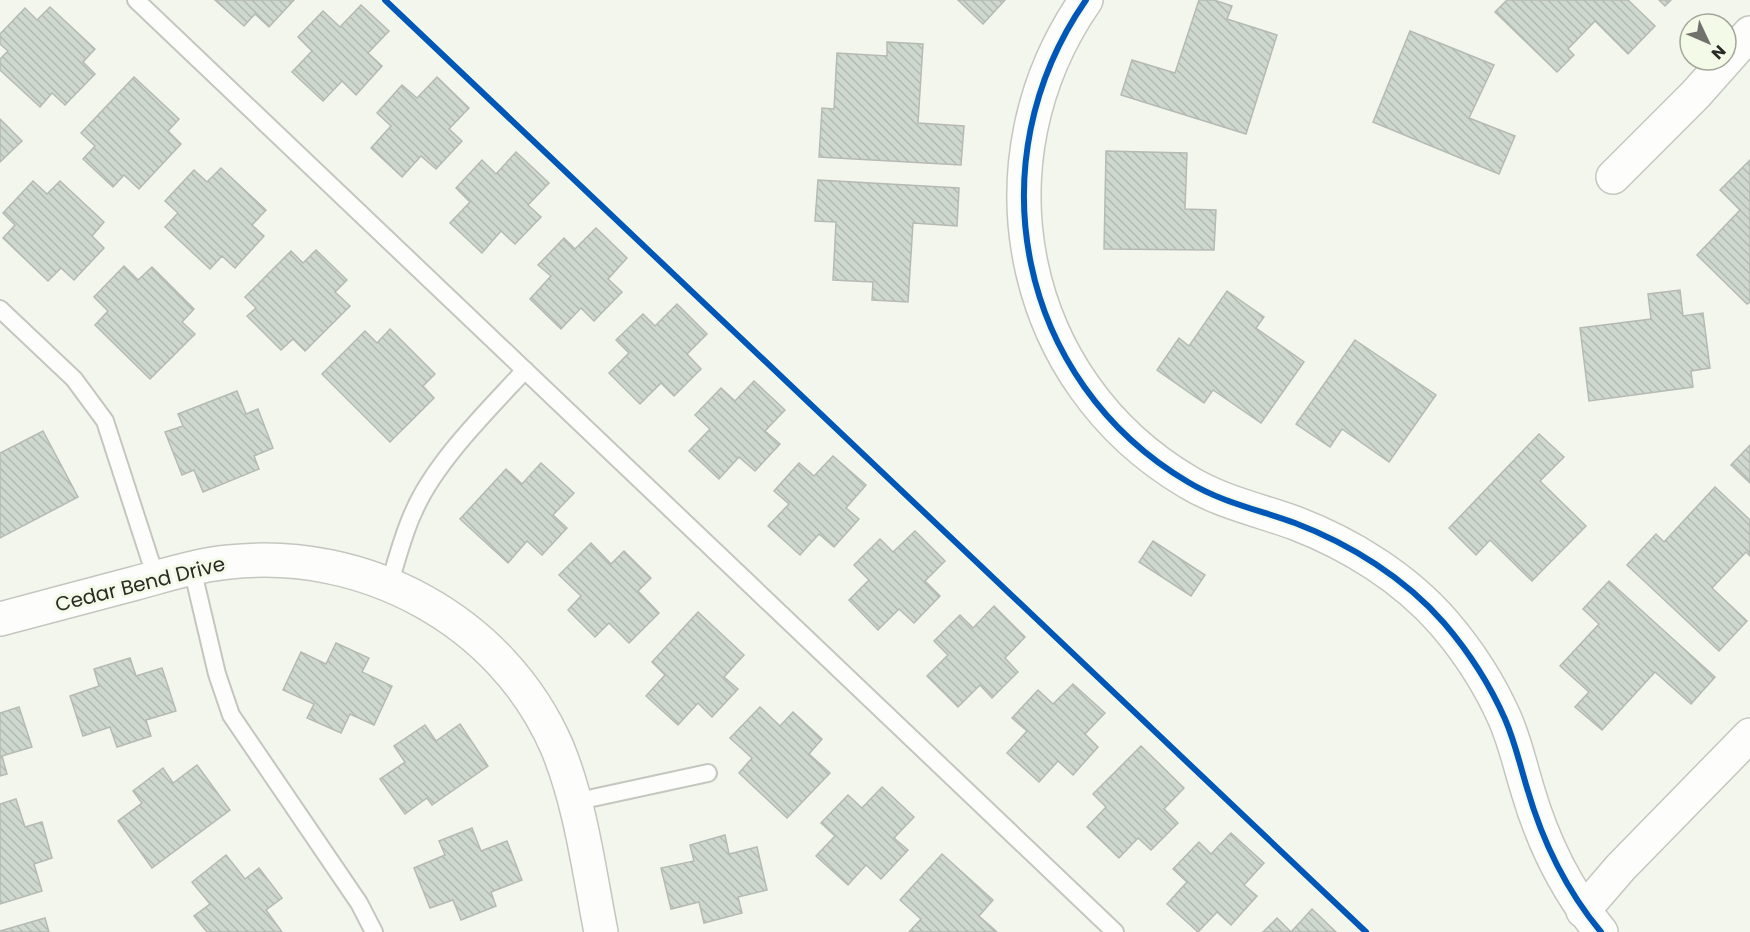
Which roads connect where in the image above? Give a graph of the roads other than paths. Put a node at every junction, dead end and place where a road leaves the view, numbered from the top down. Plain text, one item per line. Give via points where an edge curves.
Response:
1 (136, 0) edge
2 (1086, 0) edge
3 (1747, 43) edge
4 (1613, 177) dead end
5 (0, 309) edge
6 (525, 370) junction
7 (192, 568) junction
8 (156, 578) junction
9 (389, 585) junction
10 (0, 619) edge
11 (1750, 735) edge
12 (708, 773) dead end
13 (574, 802) junction
14 (1592, 921) edge
15 (374, 932) edge
16 (601, 932) edge
17 (1115, 932) edge

1 - 6 lane
2 - 14 street via 1056,49 1043,81 1030,123 1024,164 1022,202 1031,268 1053,334 1087,392 1108,418 1161,465 1224,500 1294,523 1356,552 1419,597 1444,623 1489,687 1505,719 1554,862
3 - 4 street
5 - 8 lane via 74,379 105,421
6 - 9 lane via 487,411 429,486 414,510
6 - 17 lane
7 - 8 street, Cedar Bend Drive
7 - 9 street, Cedar Bend Drive via 228,562 305,562 338,567
7 - 15 lane via 217,674 231,715 359,903
8 - 10 street, Cedar Bend Drive
9 - 13 street, Cedar Bend Drive via 440,610 493,653 537,711 556,746
11 - 14 street via 1621,867
12 - 13 lane
13 - 16 street, Cedar Bend Drive

